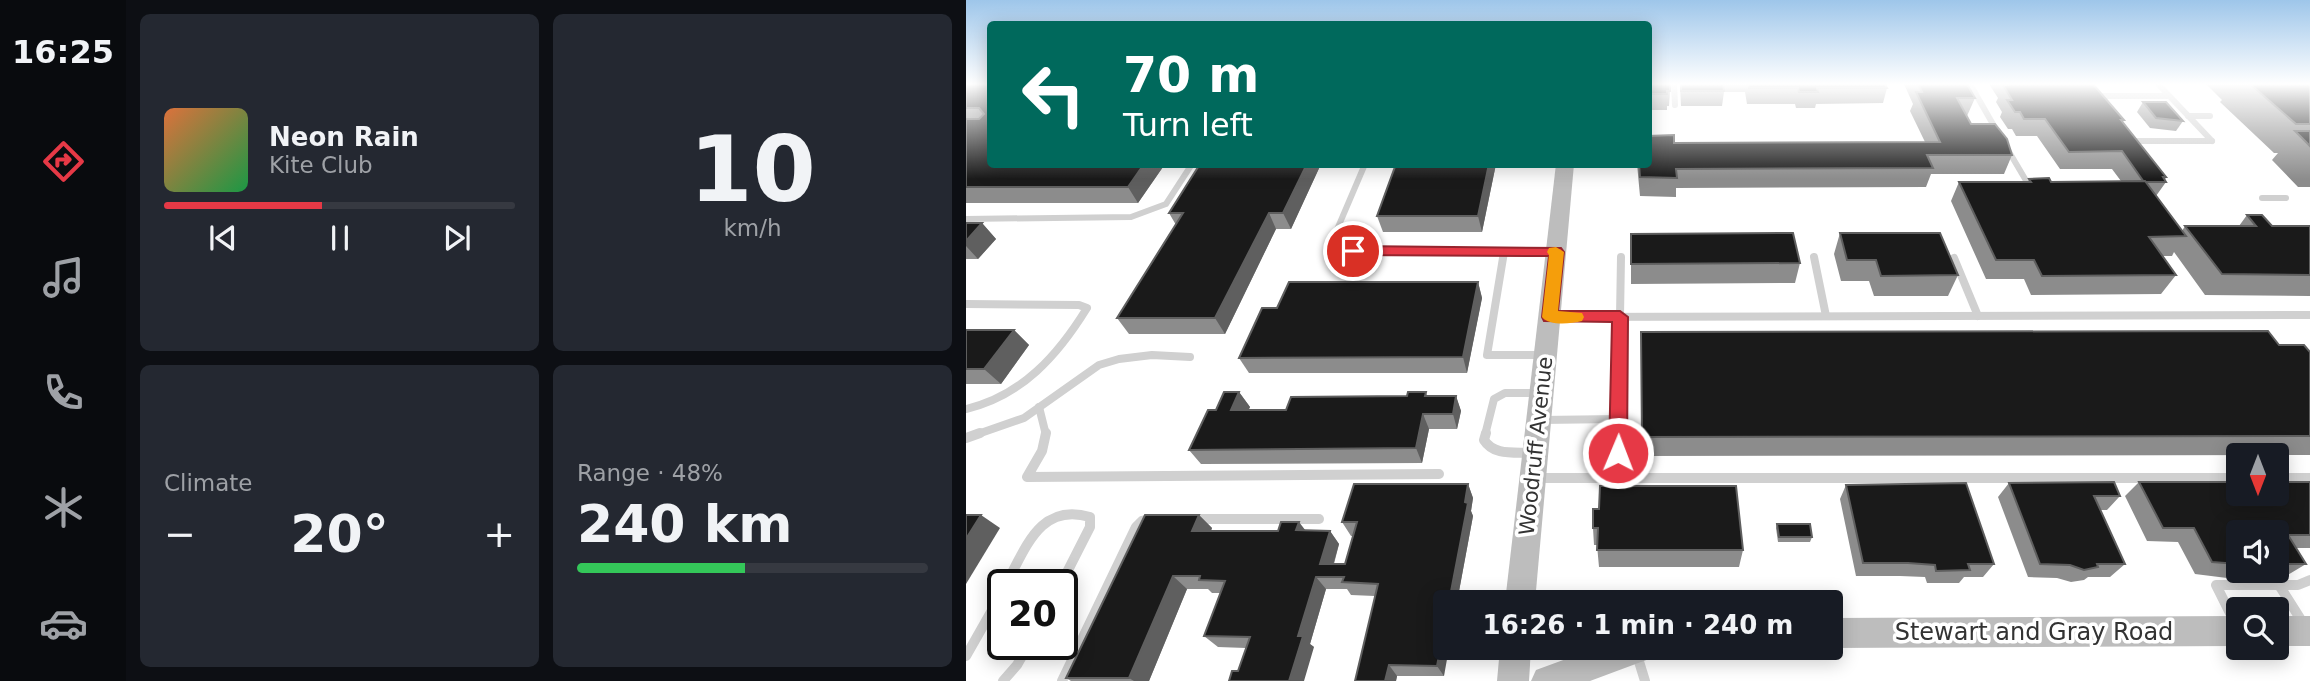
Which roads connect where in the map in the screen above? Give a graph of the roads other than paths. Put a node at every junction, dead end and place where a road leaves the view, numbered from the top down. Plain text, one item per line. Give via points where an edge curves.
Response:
1 (1988, 116) edge
2 (2188, 116) joint
3 (2210, 116) dead end
4 (2129, 132) edge
5 (2136, 141) junction
6 (2134, 151) edge
7 (1189, 168) edge
8 (1363, 168) edge
9 (1565, 168) edge
10 (2031, 190) edge
11 (2262, 198) dead end
12 (2286, 198) dead end
13 (966, 219) edge
14 (1504, 252) junction
15 (1556, 252) junction
16 (1621, 257) dead end
17 (1814, 257) dead end
18 (1954, 257) edge
19 (966, 304) edge
20 (2310, 314) edge
21 (1826, 316) junction
22 (1978, 316) junction
23 (1550, 317) junction
24 (1620, 317) junction
25 (1546, 355) junction
26 (1190, 357) dead end
27 (1542, 393) junction
28 (1039, 407) junction
29 (966, 409) edge
30 (1619, 419) junction
31 (1539, 420) junction
32 (966, 438) edge
33 (1536, 453) junction
34 (1618, 453) dead end
35 (1439, 474) dead end
36 (1533, 478) junction
37 (2226, 478) edge
38 (2289, 478) edge
39 (2310, 478) edge
40 (1162, 519) edge
41 (1175, 519) edge
42 (1319, 519) dead end
43 (1014, 569) edge
44 (1069, 569) edge
45 (2310, 580) edge
46 (2279, 585) junction
47 (1521, 590) edge
48 (2226, 605) edge
49 (987, 619) edge
50 (2226, 630) edge
51 (2289, 631) edge
52 (2309, 631) edge
53 (1843, 633) edge
54 (966, 656) edge
55 (1020, 660) edge
56 (1515, 660) edge
57 (1604, 660) edge
58 (1640, 660) edge
59 (1003, 681) edge
60 (1062, 681) edge
61 (1513, 681) edge
62 (1547, 681) edge
63 (1646, 681) edge

1 - 10 lane
2 - 3 lane
2 - 5 lane via 2212,141
4 - 5 lane
5 - 6 lane
7 - 13 lane via 1166,204 1131,217
8 - 14 lane via 1328,251
9 - 15 main road, Woodruff Avenue
11 - 12 lane
14 - 15 lane
14 - 25 lane via 1488,355
15 - 23 main road, Woodruff Avenue
16 - 24 lane
17 - 21 lane
18 - 22 lane
19 - 29 lane via 1087,308 1042,370 1009,392
20 - 22 lane
21 - 22 lane
21 - 24 lane
23 - 24 lane
23 - 25 main road, Woodruff Avenue
24 - 30 lane
25 - 27 main road, Woodruff Avenue
26 - 28 lane via 1152,355 1099,365
27 - 31 main road, Woodruff Avenue
27 - 33 lane via 1505,393 1494,400 1484,440 1489,449 1500,452
28 - 32 lane via 1024,418
28 - 35 lane via 1048,426 1044,445 1027,477
30 - 31 lane
30 - 34 lane
31 - 33 main road, Woodruff Avenue
33 - 36 main road, Woodruff Avenue
36 - 37 lane
36 - 47 main road, Woodruff Avenue
38 - 39 lane
40 - 60 lane via 1142,521 1136,527
41 - 42 lane
43 - 44 lane via 1037,529 1046,520 1072,511 1090,517 1090,527
45 - 46 lane
46 - 48 lane via 2216,585
46 - 52 lane
49 - 54 lane
50 - 53 main road, Stewart and Gray Road
51 - 52 main road
55 - 59 lane
56 - 61 main road
57 - 62 main road
58 - 63 lane

